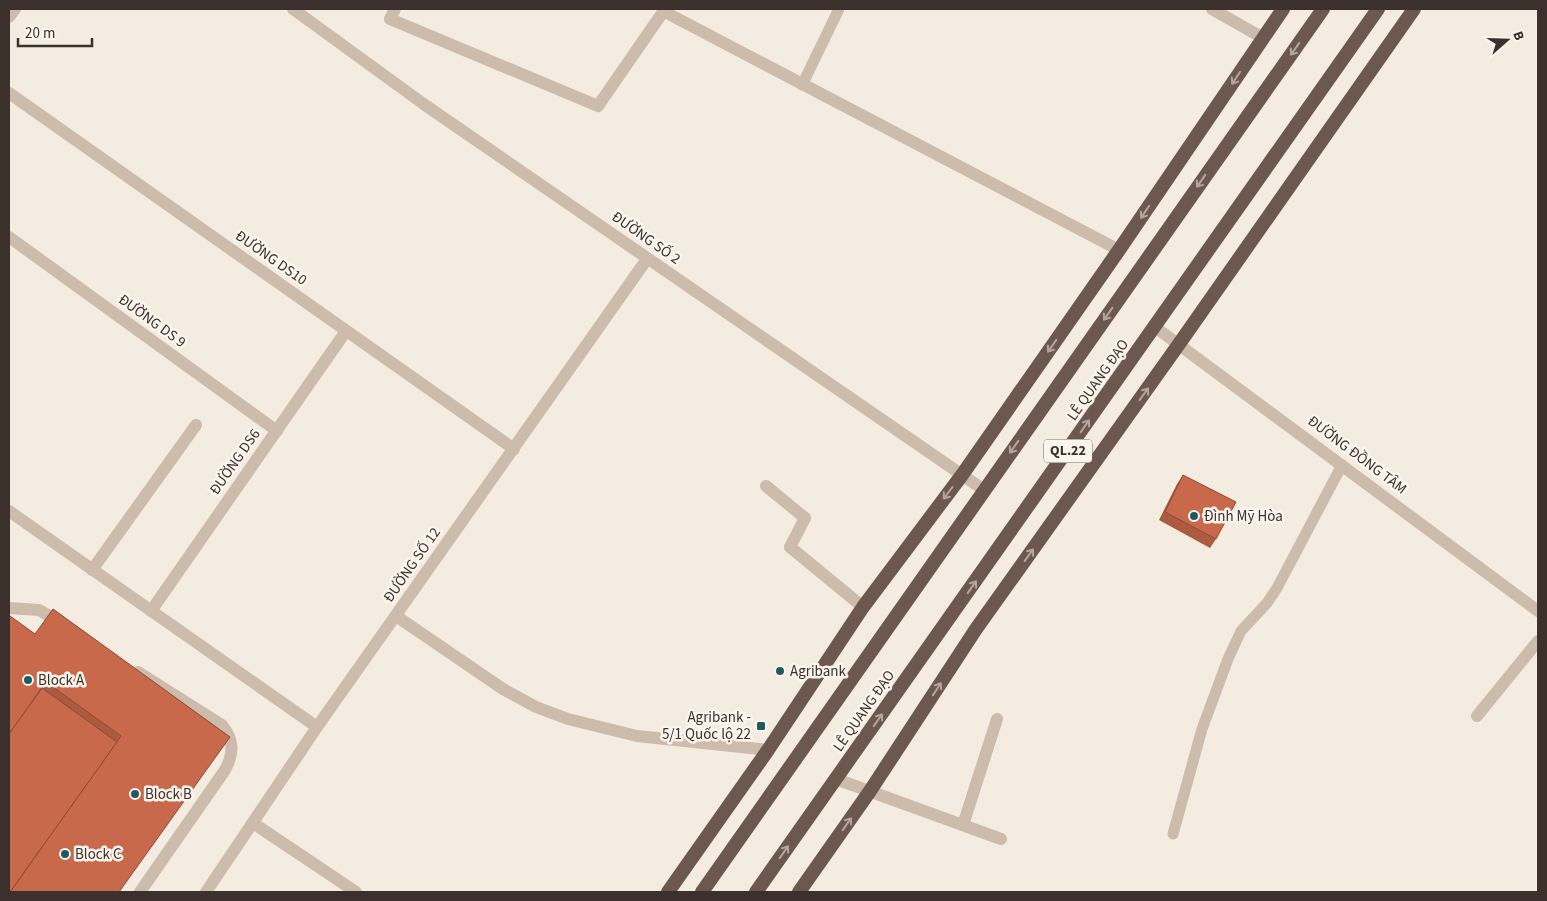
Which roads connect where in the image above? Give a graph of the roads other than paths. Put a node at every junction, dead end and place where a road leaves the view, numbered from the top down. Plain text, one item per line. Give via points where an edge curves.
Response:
1 (15, 9) edge
2 (293, 9) edge
3 (395, 9) edge
4 (839, 9) edge
5 (1212, 9) edge
6 (1283, 9) edge
7 (1323, 9) edge
8 (1378, 9) edge
9 (1414, 9) edge
10 (664, 10) edge
11 (9, 17) edge
12 (1263, 38) junction
13 (802, 85) junction
14 (9, 93) edge
15 (9, 237) edge
16 (1120, 250) junction
17 (647, 259) junction
18 (1155, 327) junction
19 (346, 331) junction
20 (1180, 344) junction
21 (196, 425) dead end
22 (277, 431) junction
23 (514, 449) junction
24 (1342, 465) junction
25 (962, 475) junction
26 (766, 486) dead end
27 (984, 490) junction
28 (9, 511) edge
29 (92, 570) junction
30 (9, 608) edge
31 (863, 608) junction
32 (151, 611) junction
33 (1538, 611) edge
34 (396, 616) junction
35 (71, 629) edge
36 (1538, 641) edge
37 (130, 666) edge
38 (1477, 716) dead end
39 (997, 719) dead end
40 (317, 728) junction
41 (768, 750) junction
42 (836, 779) junction
43 (870, 791) junction
44 (253, 822) junction
45 (963, 825) junction
46 (1173, 834) dead end
47 (1001, 839) dead end
48 (140, 892) edge
49 (206, 892) edge
50 (356, 892) edge
51 (668, 892) edge
52 (702, 892) edge
53 (756, 892) edge
54 (799, 892) edge

1 - 11 street
2 - 17 street, ĐƯỜNG SỐ 2 via 433,111
3 - 10 street via 390,18 598,106
4 - 13 lane
5 - 12 street
6 - 12 highway
7 -> 27 highway, LÊ QUANG ĐẠO / QL.22
8 - 18 highway, LÊ QUANG ĐẠO / QL.22
9 - 20 highway, QL.22
10 - 13 street
12 -> 16 highway
13 - 16 street
14 - 19 street, ĐƯỜNG DS10
15 - 22 street, ĐƯỜNG DS 9
16 -> 25 highway
17 - 23 street, ĐƯỜNG SỐ 12
17 - 25 street, ĐƯỜNG SỐ 2
18 - 20 street, ĐƯỜNG ĐỒNG TÂM
42 -> 18 highway, LÊ QUANG ĐẠO / QL.22
19 - 22 street, ĐƯỜNG DS6
19 - 23 street, ĐƯỜNG DS10
20 - 24 street, ĐƯỜNG ĐỒNG TÂM
43 -> 20 highway, QL.22 via 976,629
21 - 29 street
22 - 32 street, ĐƯỜNG DS6
23 - 34 street, ĐƯỜNG SỐ 12
24 - 33 street, ĐƯỜNG ĐỒNG TÂM
24 - 46 lane via 1277,588 1236,640 1202,729
25 - 27 street, ĐƯỜNG SỐ 2
25 -> 31 highway
26 - 31 street via 805,518 790,547
27 - 52 highway, LÊ QUANG ĐẠO / QL.22
28 - 29 street
29 - 32 street
30 - 35 street via 39,610
31 - 41 highway
32 - 40 street
34 - 40 street, ĐƯỜNG SỐ 12
34 - 41 street via 503,689 568,719 638,736
36 - 38 street
37 - 48 street via 222,725 232,750 225,770
39 - 45 street
40 - 44 street, ĐƯỜNG SỐ 12
41 - 51 highway
42 - 43 street
53 -> 42 highway, LÊ QUANG ĐẠO / QL.22
43 - 45 street
54 -> 43 highway, QL.22
44 - 49 street, ĐƯỜNG SỐ 12
44 - 50 street
45 - 47 street

